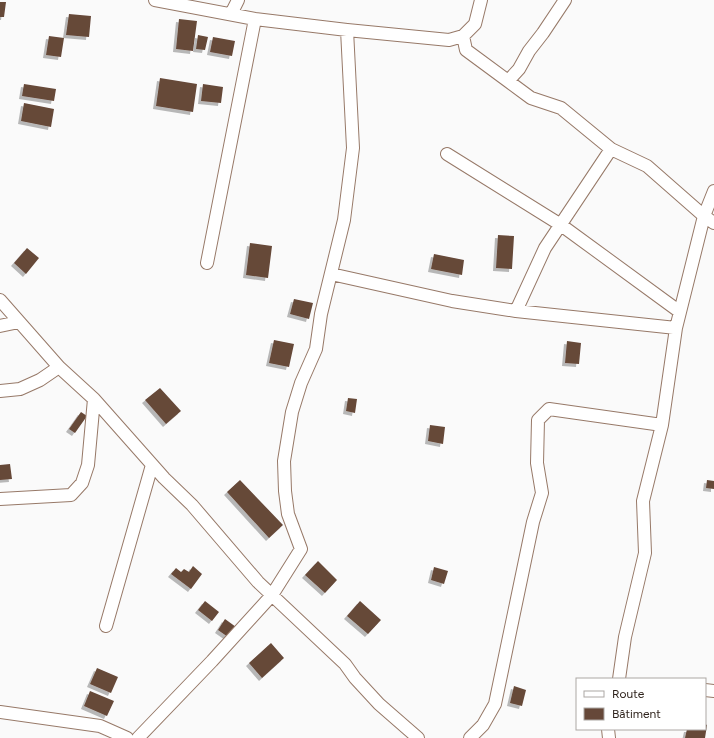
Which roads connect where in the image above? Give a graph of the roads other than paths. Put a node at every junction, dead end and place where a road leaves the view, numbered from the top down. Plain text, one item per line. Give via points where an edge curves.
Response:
1 (155, 0) edge
2 (238, 0) edge
3 (481, 0) edge
4 (565, 0) edge
5 (231, 14) junction
6 (255, 19) junction
7 (347, 30) junction
8 (463, 36) junction
9 (508, 81) junction
10 (611, 149) junction
11 (447, 154) dead end
12 (714, 191) edge
13 (704, 216) junction
14 (714, 224) edge
15 (562, 225) junction
16 (207, 263) dead end
17 (331, 274) junction
18 (0, 300) edge
19 (516, 311) junction
20 (680, 312) junction
21 (19, 322) junction
22 (0, 326) edge
23 (676, 328) junction
24 (60, 367) junction
25 (0, 391) edge
26 (94, 399) junction
27 (662, 425) junction
28 (152, 465) junction
29 (0, 499) edge
30 (272, 595) junction
31 (106, 626) dead end
32 (624, 678) edge
33 (0, 712) edge
34 (126, 738) edge
35 (138, 738) edge
36 (418, 738) edge
37 (470, 738) edge

1 - 5 street
2 - 5 street
3 - 8 street via 475,24
4 - 9 street via 519,69
5 - 6 street
6 - 7 street
6 - 16 street
7 - 8 street via 449,40
7 - 17 street via 353,148 344,220
8 - 9 street via 466,50
9 - 10 street via 531,98 561,108
10 - 13 street via 646,166
10 - 15 street
11 - 15 street
12 - 13 street
13 - 14 street
13 - 20 street
15 - 19 street via 545,248
15 - 20 street
17 - 19 street via 452,301
17 - 30 street via 316,349 301,382 292,412 284,461 288,514 301,550
18 - 21 street
19 - 23 street
20 - 23 street
21 - 22 street
21 - 24 street
23 - 27 street
24 - 25 street via 20,389
24 - 26 street
26 - 28 street
26 - 29 street via 88,465 82,483 71,494
27 - 32 street via 643,501 645,554 625,637
27 - 37 street via 549,409 538,420 537,463 542,493 533,522 495,704 484,725
28 - 30 street via 192,505
28 - 31 street
30 - 35 street
30 - 36 street via 345,664 379,704
33 - 34 street via 100,726

